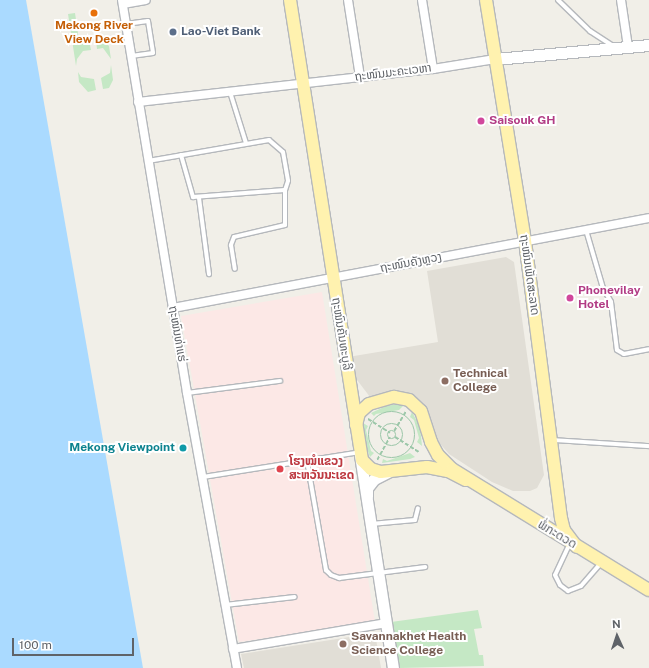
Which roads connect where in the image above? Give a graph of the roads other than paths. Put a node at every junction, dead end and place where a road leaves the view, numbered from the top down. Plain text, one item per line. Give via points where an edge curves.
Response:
1 (146, 0) edge
2 (290, 0) edge
3 (348, 0) edge
4 (422, 0) edge
5 (486, 0) edge
6 (558, 0) edge
7 (621, 0) edge
8 (122, 2) edge
9 (126, 24) junction
10 (649, 45) edge
11 (628, 47) junction
12 (617, 48) junction
13 (131, 56) junction
14 (495, 59) junction
15 (433, 69) junction
16 (360, 77) junction
17 (304, 84) junction
18 (230, 92) junction
19 (138, 102) junction
20 (246, 143) junction
21 (181, 155) junction
22 (148, 161) junction
23 (285, 190) junction
24 (199, 198) junction
25 (649, 218) edge
26 (586, 230) junction
27 (525, 242) junction
28 (235, 269) dead end
29 (209, 274) dead end
30 (332, 278) junction
31 (173, 308) junction
32 (649, 349) edge
33 (280, 381) dead end
34 (187, 393) junction
35 (356, 431) junction
36 (551, 440) junction
37 (649, 446) edge
38 (360, 452) junction
39 (307, 461) junction
40 (388, 472) junction
41 (203, 477) junction
42 (466, 480) junction
43 (367, 501) junction
44 (559, 505) junction
45 (418, 508) dead end
46 (532, 520) junction
47 (370, 524) junction
48 (573, 545) junction
49 (601, 562) junction
50 (426, 567) dead end
51 (378, 573) junction
52 (649, 590) edge
53 (295, 597) dead end
54 (225, 605) junction
55 (386, 624) junction
56 (233, 649) junction
57 (237, 668) edge
58 (393, 668) edge

1 - 8 street
2 - 17 main road, ຖະໜົນຄັນທະບູລີ
3 - 16 street
4 - 15 street
5 - 14 main road, ຖະໜົນເພັດສະລາດ
6 - 12 lane via 590,31
7 - 11 street
8 - 9 street, ຖະໜົນທ່າແຮ່
9 - 13 street, ຖະໜົນທ່າແຮ່
9 - 13 lane via 148,21 153,53
10 - 11 street, ຖະໜົນມະຄະເວຫາ
11 - 12 street, ຖະໜົນມະຄະເວຫາ
12 - 14 street, ຖະໜົນມະຄະເວຫາ
13 - 19 street, ຖະໜົນທ່າແຮ່
14 - 15 street, ຖະໜົນມະຄະເວຫາ
14 - 27 main road, ຖະໜົນເພັດສະລາດ
15 - 16 street, ຖະໜົນມະຄະເວຫາ
16 - 17 street, ຖະໜົນມະຄະເວຫາ
17 - 18 street, ຖະໜົນມະຄະເວຫາ
17 - 30 main road, ຖະໜົນຄັນທະບູລີ
18 - 19 street, ຖະໜົນມະຄະເວຫາ
18 - 20 lane
19 - 22 street, ຖະໜົນທ່າແຮ່
20 - 21 lane
20 - 23 lane via 269,140 283,152 288,181
21 - 22 lane
21 - 24 lane via 190,193 193,197
22 - 31 street, ຖະໜົນທ່າແຮ່
23 - 24 lane
23 - 28 lane via 285,225 231,240
24 - 29 lane
25 - 26 street, ຖະໜົນຄັງຫຼວງ
26 - 27 street, ຖະໜົນຄັງຫຼວງ
26 - 32 lane via 600,281 611,302 617,350 624,354
27 - 30 street, ຖະໜົນຄັງຫຼວງ
27 - 36 main road, ຖະໜົນເພັດສະລາດ
30 - 31 street, ຖະໜົນຄັງຫຼວງ
30 - 35 main road, ຖະໜົນຄັນທະບູລີ
31 - 34 street, ຖະໜົນທ່າແຮ່
33 - 34 lane
34 - 41 street, ຖະໜົນທ່າແຮ່
35 - 38 main road, ຖະໜົນຄັນທະບູລີ
35 - 42 main road via 359,413 369,404 394,397 409,400 421,411 438,455
36 - 37 lane
36 - 44 main road, ຖະໜົນເພັດສະລາດ
38 - 39 lane
38 - 40 main road via 362,460 371,469
38 - 43 street, ຖະໜົນຄັນທະບູລີ
39 - 41 lane
39 - 51 lane via 326,570 331,576 339,578
40 - 42 main road via 432,468
40 - 43 street via 378,476 370,484
41 - 54 street, ຖະໜົນທ່າແຮ່
42 - 46 main road, ພໍ່ກະດວດ
43 - 47 street, ຖະໜົນຄັນທະບູລີ
44 - 46 main road via 555,515 548,522
44 - 48 main road, ຖະໜົນເພັດສະລາດ via 564,530
45 - 47 lane via 416,520
46 - 48 main road, ພໍ່ກະດວດ
47 - 51 street, ຖະໜົນຄັນທະບູລີ
48 - 49 main road, ພໍ່ກະດວດ
48 - 49 lane via 555,575 560,585 568,591 581,586
49 - 52 main road, ພໍ່ກະດວດ
50 - 51 lane
51 - 55 street, ຖະໜົນຄັນທະບູລີ
53 - 54 lane
54 - 56 street, ຖະໜົນທ່າແຮ່
55 - 56 street
55 - 58 street, ຖະໜົນຄັນທະບູລີ
56 - 57 street, ຖະໜົນທ່າແຮ່

